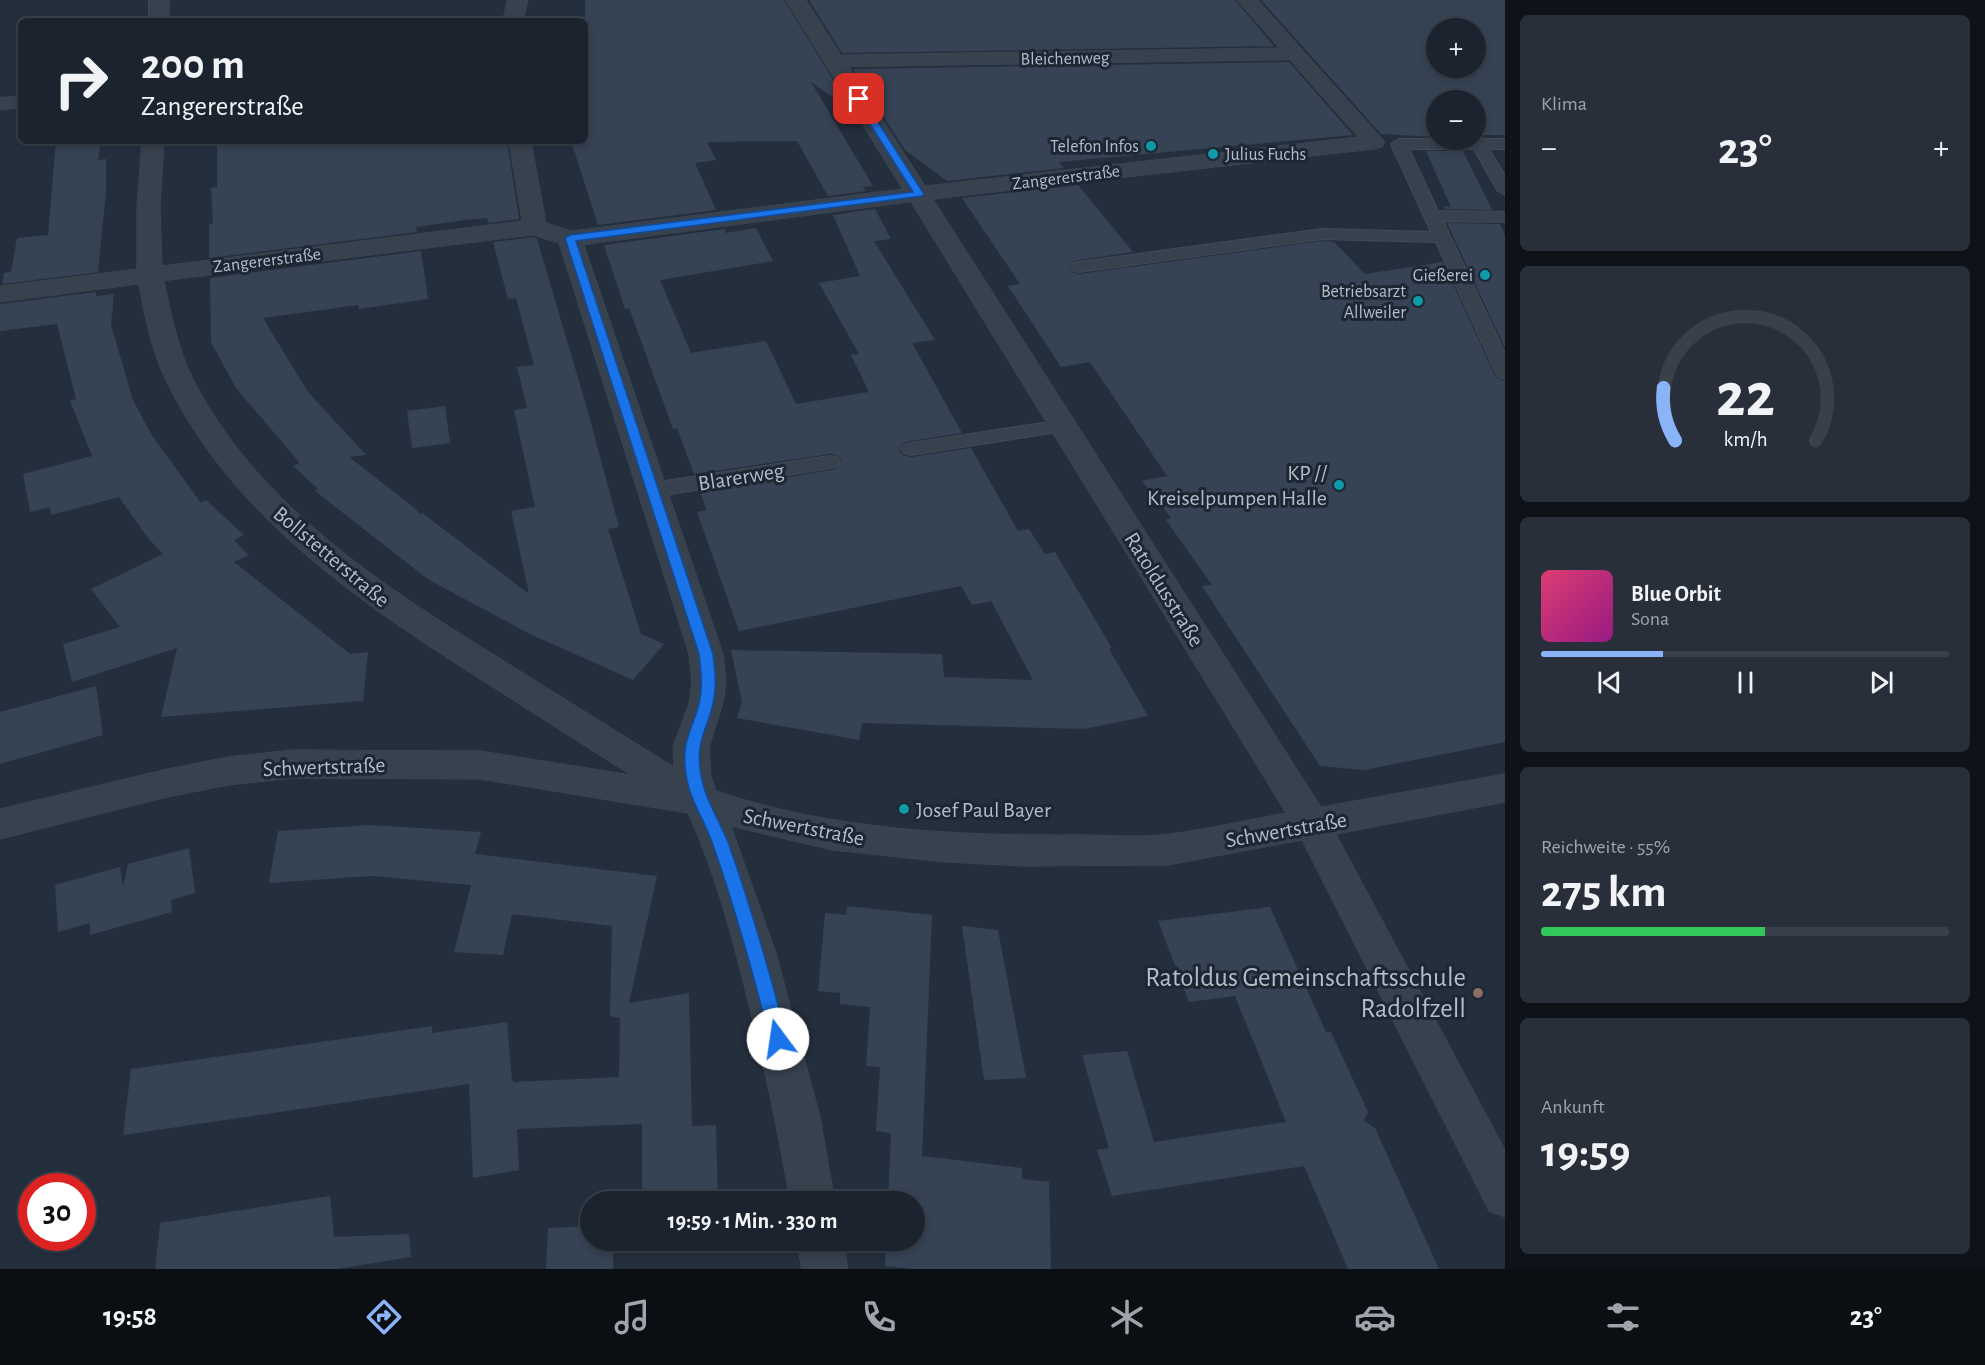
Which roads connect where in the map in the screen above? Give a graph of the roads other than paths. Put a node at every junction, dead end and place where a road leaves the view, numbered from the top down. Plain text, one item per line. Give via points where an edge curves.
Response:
1 (159, 0) edge
2 (518, 0) edge
3 (796, 0) edge
4 (1247, 0) edge
5 (159, 18) edge
6 (514, 18) edge
7 (1295, 54) junction
8 (834, 61) junction
9 (18, 102) edge
10 (0, 104) edge
11 (153, 144) edge
12 (521, 144) edge
13 (1426, 144) edge
14 (1486, 144) edge
15 (1505, 144) edge
16 (1482, 150) edge
17 (1505, 190) edge
18 (919, 194) junction
19 (1432, 216) junction
20 (1505, 217) edge
21 (535, 227) junction
22 (1441, 237) junction
23 (570, 238) junction
24 (1079, 267) dead end
25 (150, 275) junction
26 (0, 294) edge
27 (1505, 373) edge
28 (1063, 426) junction
29 (910, 449) dead end
30 (830, 462) dead end
31 (652, 490) junction
32 (1505, 788) edge
33 (701, 801) junction
34 (0, 824) edge
35 (1313, 825) junction
36 (811, 1191) edge
37 (1505, 1195) edge
38 (822, 1251) edge
39 (825, 1269) edge

1 - 5 street
2 - 6 street
3 - 8 street, Ratoldusstraße
4 - 7 street, Zangererstraße
7 - 8 street, Bleichenweg
7 - 18 street, Zangererstraße via 1374,142
8 - 18 street, Ratoldusstraße
9 - 10 street
11 - 25 street, Bollstetterstraße via 147,206
12 - 21 street
13 - 19 lane via 1399,144
14 - 15 lane
16 - 17 lane
18 - 23 street, Zangererstraße
18 - 28 street, Ratoldusstraße
19 - 20 lane
19 - 22 lane
21 - 23 street
21 - 25 street, Zangererstraße
22 - 24 lane via 1322,234
22 - 27 lane
23 - 31 street
25 - 26 street, Zangererstraße
25 - 33 street, Bollstetterstraße via 159,323 186,395 242,473 285,520 336,565 406,616
28 - 29 lane
28 - 35 street, Ratoldusstraße
30 - 31 lane, Blarerweg
31 - 33 street via 706,654 706,703 691,747 693,776
32 - 35 street, Schwertstraße
33 - 34 street, Schwertstraße via 480,765 293,764 163,784
33 - 35 street, Schwertstraße via 745,816 832,835 1023,851 1168,850
33 - 36 street via 719,840 756,952 798,1117
35 - 37 street, Ratoldusstraße
38 - 39 street

